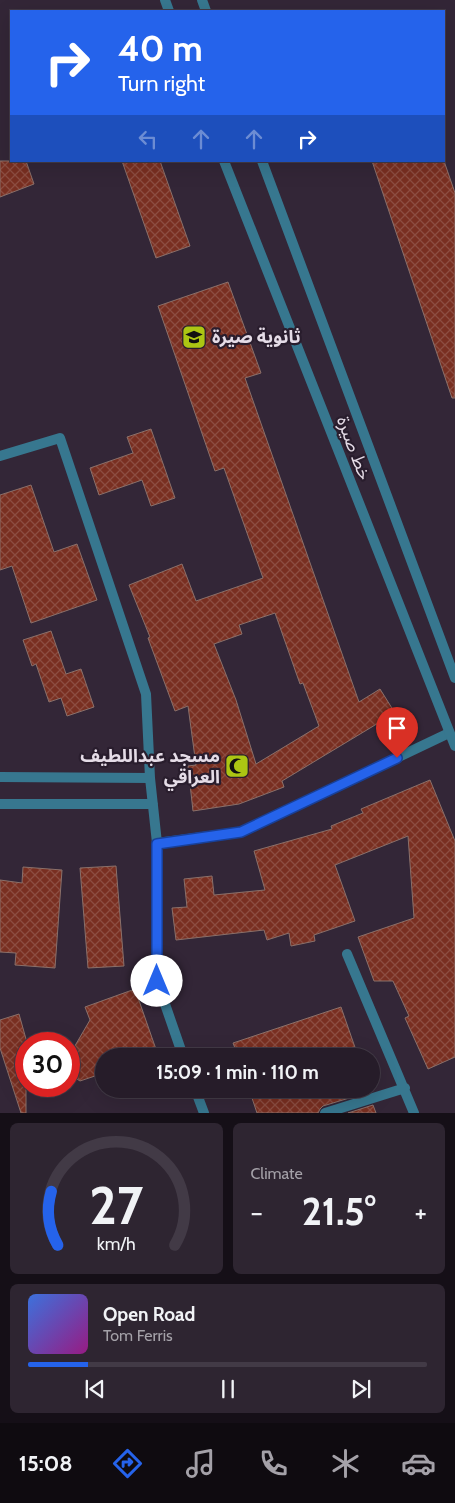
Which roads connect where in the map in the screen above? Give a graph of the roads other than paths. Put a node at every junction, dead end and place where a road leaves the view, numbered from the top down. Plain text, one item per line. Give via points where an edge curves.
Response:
1 (224, 162) edge
2 (262, 162) edge
3 (0, 456) edge
4 (455, 678) edge
5 (452, 733) edge
6 (455, 746) edge
7 (0, 777) edge
8 (150, 778) junction
9 (0, 804) edge
10 (152, 804) junction
11 (157, 844) junction
12 (347, 954) dead end
13 (181, 1048) edge
14 (404, 1088) junction
15 (198, 1098) edge
16 (204, 1113) edge
17 (325, 1113) edge
18 (414, 1113) edge

1 - 5 street, خط صيرة
2 - 4 street, خط صيرة
3 - 8 street via 60,438 146,694
5 - 6 street, خط صيرة
5 - 11 street via 241,832
7 - 8 street
8 - 10 street
9 - 10 street
10 - 11 street
11 - 13 street via 157,981
12 - 14 street
14 - 17 street
14 - 18 street
15 - 16 street

